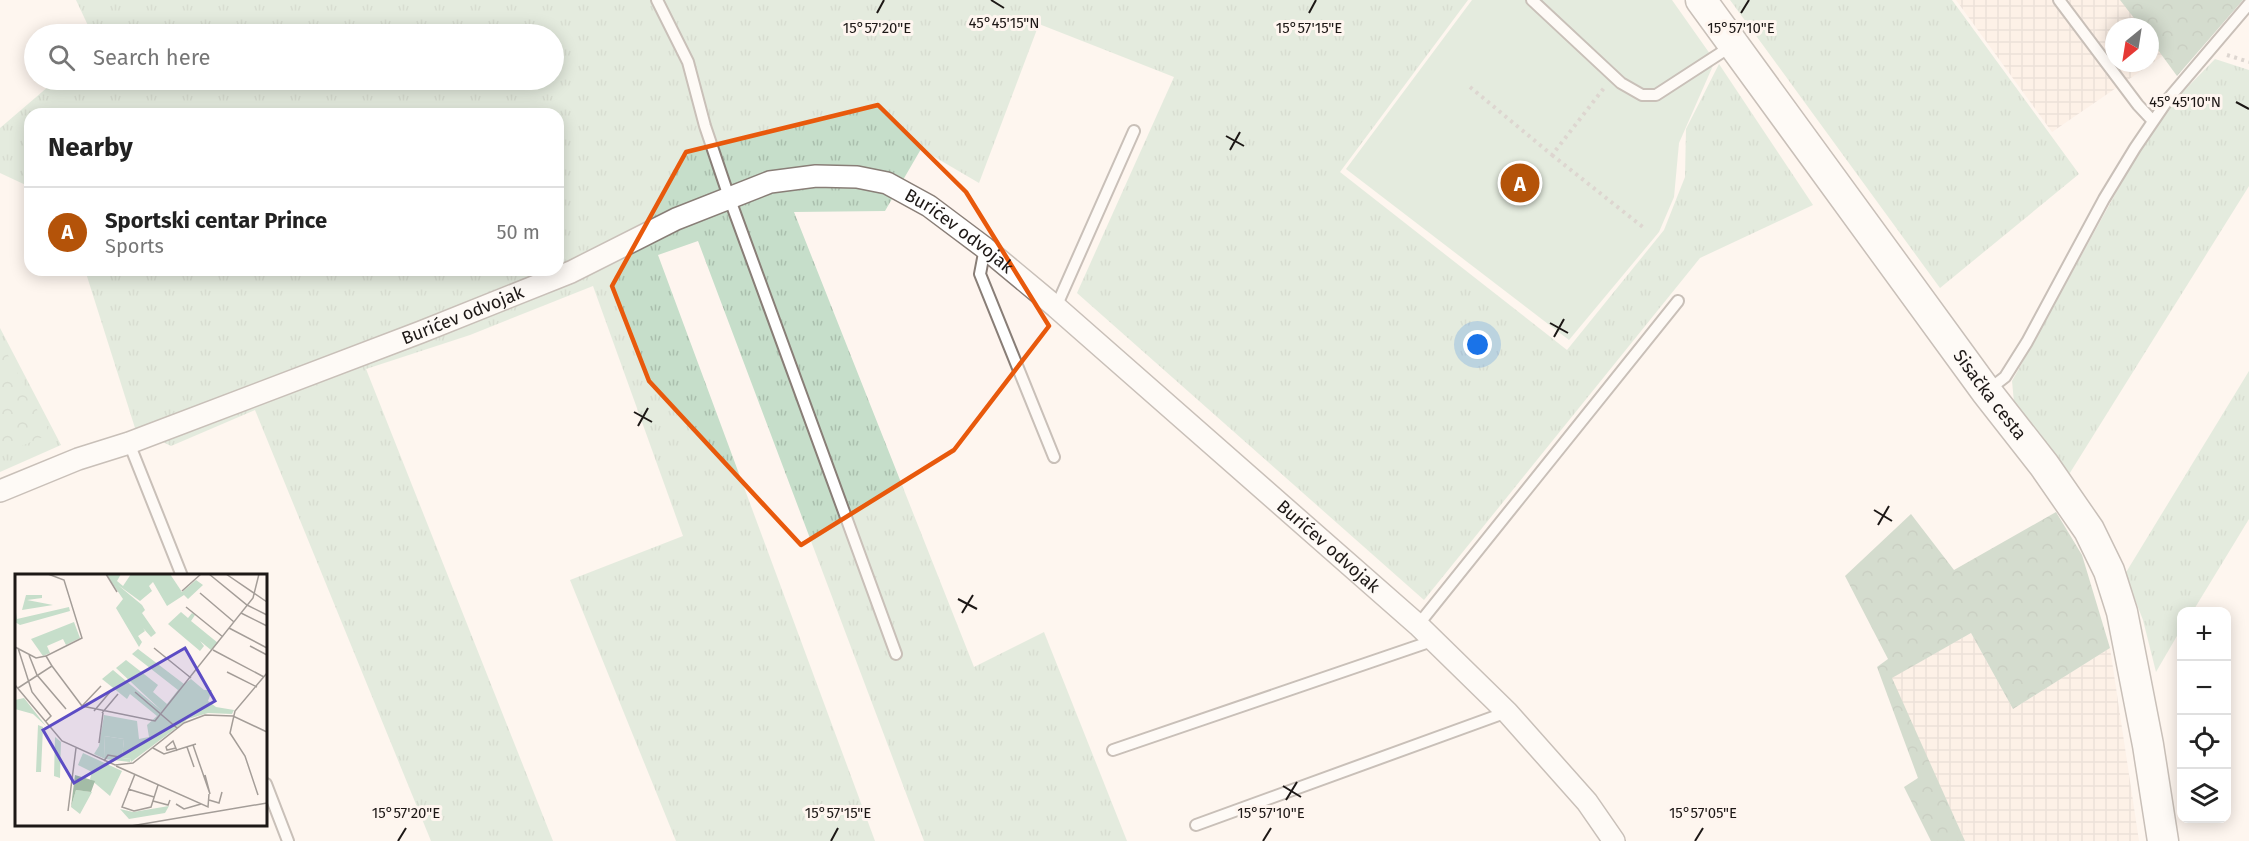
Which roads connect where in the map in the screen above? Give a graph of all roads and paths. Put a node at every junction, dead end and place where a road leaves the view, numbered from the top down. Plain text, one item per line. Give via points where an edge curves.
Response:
1 (657, 0) edge
2 (1532, 0) edge
3 (1701, 0) edge
4 (2059, 0) edge
5 (2249, 4) edge
6 (1733, 45) junction
7 (1470, 87) dead end
8 (1597, 98) dead end
9 (2153, 121) junction
10 (1134, 131) dead end
11 (1552, 155) junction
12 (729, 197) junction
13 (1644, 228) dead end
14 (985, 248) junction
15 (564, 275) edge
16 (561, 276) edge
17 (1678, 301) dead end
18 (1056, 307) junction
19 (1986, 391) junction
20 (129, 443) junction
21 (1054, 457) dead end
22 (0, 491) edge
23 (181, 574) edge
24 (1418, 624) junction
25 (1435, 640) junction
26 (896, 654) dead end
27 (1507, 712) junction
28 (1113, 750) dead end
29 (267, 787) edge
30 (1196, 825) dead end
31 (288, 841) edge
32 (1614, 841) edge
33 (2163, 841) edge

1 - 12 lane via 688,62
2 - 6 lane via 1622,82 1642,94 1656,95
3 - 6 main road, Sisačka cesta
4 - 9 lane
5 - 9 lane
6 - 19 main road, Sisačka cesta
7 - 11 path
8 - 11 path
9 - 19 lane via 2104,199 2027,342 2005,376
10 - 18 lane
11 - 13 path
12 - 14 street, Burićev odvojak via 770,182 816,176 857,177 887,183 929,206
12 - 15 street, Burićev odvojak
12 - 26 lane
14 - 18 street, Burićev odvojak
14 - 21 lane via 980,274
16 - 20 street, Burićev odvojak
17 - 24 lane
18 - 24 street, Burićev odvojak
19 - 33 main road, Sisačka cesta via 2089,530 2109,571 2130,650
20 - 22 street, Burićev odvojak
20 - 23 lane
24 - 25 street, Burićev odvojak
25 - 27 street, Burićev odvojak
25 - 28 lane
27 - 30 lane
27 - 32 street, Burićev odvojak via 1587,802
29 - 31 lane

